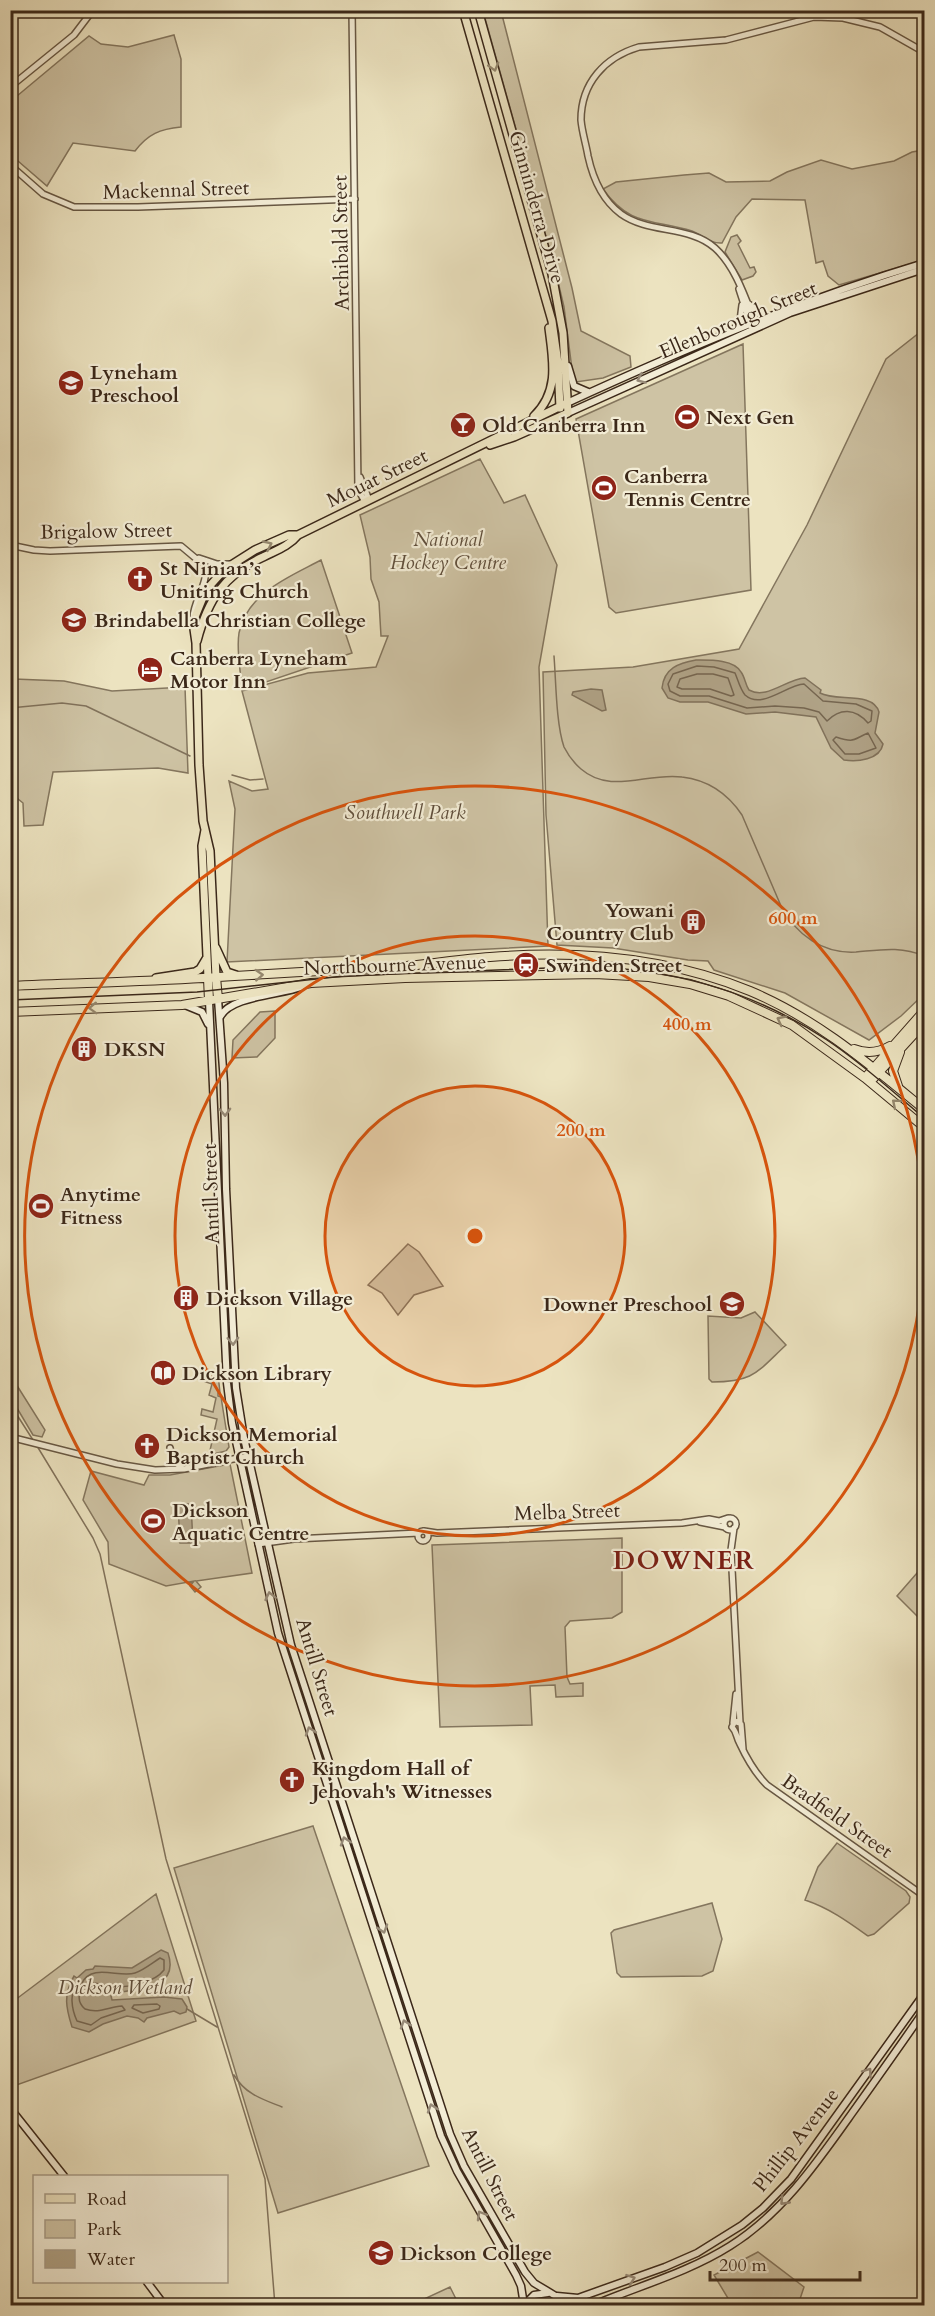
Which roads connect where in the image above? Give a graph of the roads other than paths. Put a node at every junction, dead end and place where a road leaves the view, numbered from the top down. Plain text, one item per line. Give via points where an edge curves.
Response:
1 (93, 10) edge
2 (352, 10) edge
3 (463, 10) edge
4 (478, 10) edge
5 (924, 52) edge
6 (10, 87) edge
7 (10, 165) edge
8 (355, 199) junction
9 (924, 263) edge
10 (924, 269) edge
11 (544, 290) junction
12 (745, 303) junction
13 (766, 317) junction
14 (753, 326) junction
15 (732, 330) junction
16 (566, 353) junction
17 (591, 392) junction
18 (563, 405) junction
19 (568, 413) junction
20 (559, 417) junction
21 (527, 422) junction
22 (470, 451) junction
23 (367, 501) junction
24 (298, 535) junction
25 (10, 545) edge
26 (197, 558) junction
27 (232, 563) junction
28 (205, 565) junction
29 (218, 577) junction
30 (224, 583) junction
31 (193, 622) junction
32 (196, 643) junction
33 (205, 830) junction
34 (213, 939) junction
35 (207, 956) junction
36 (239, 976) junction
37 (212, 978) junction
38 (142, 981) junction
39 (311, 983) junction
40 (10, 986) edge
41 (214, 1000) junction
42 (182, 1005) junction
43 (924, 1011) edge
44 (10, 1012) edge
45 (219, 1017) junction
46 (924, 1023) edge
47 (211, 1033) junction
48 (847, 1046) junction
49 (898, 1046) junction
50 (877, 1070) junction
51 (867, 1080) junction
52 (224, 1083) junction
53 (899, 1088) junction
54 (214, 1104) junction
55 (924, 1109) edge
56 (924, 1127) edge
57 (10, 1437) edge
58 (170, 1448) dead end
59 (248, 1456) junction
60 (239, 1457) junction
61 (184, 1469) junction
62 (728, 1518) junction
63 (699, 1521) junction
64 (725, 1527) junction
65 (734, 1528) junction
66 (437, 1533) junction
67 (420, 1534) junction
68 (267, 1541) junction
69 (258, 1542) junction
70 (731, 1550) junction
71 (737, 1687) junction
72 (739, 1726) junction
73 (924, 1896) edge
74 (924, 1994) edge
75 (924, 2011) edge
76 (10, 2108) edge
77 (63, 2175) edge
78 (148, 2283) edge
79 (556, 2296) junction
80 (524, 2305) edge
81 (165, 2306) edge
82 (566, 2306) edge
83 (591, 2306) edge

1 - 6 street via 74,35
2 - 8 street, Archibald Street
3 - 11 main road, Ginninderra Drive
4 -> 16 main road, Ginninderra Drive via 552,274
5 - 12 street via 880,27 843,18 814,17 726,40 639,47 602,67 583,99 581,120 589,160 605,199 629,219 699,238 713,246 726,262
7 - 8 street, Mackennal Street via 43,194 74,207
8 - 23 street, Archibald Street via 358,489
9 - 13 main road, Ellenborough Street
10 - 14 main road, Ellenborough Street
11 - 18 main road, Ginninderra Drive via 555,336
11 - 21 main road via 554,380 547,401
12 - 13 street
12 - 14 street
12 - 15 street via 740,321
13 - 14 main road, Ellenborough Street
14 - 15 main road, Ellenborough Street
14 -> 19 main road, Ellenborough Street
15 - 17 main road, Ellenborough Street
16 - 17 main road via 573,384 579,390
16 - 18 main road, Ginninderra Drive
17 - 18 main road, Ellenborough Street
18 - 19 main road, Ginninderra Drive
18 - 20 main road, Ginninderra Drive
18 - 21 main road, Mouat Street
19 - 20 main road, Mouat Street
20 - 22 main road, Mouat Street
21 - 22 main road, Mouat Street
22 - 23 main road, Mouat Street
23 - 24 main road, Mouat Street
27 -> 24 main road, Mouat Street via 289,535
24 - 30 main road, Mouat Street via 292,543 246,565
25 - 26 street, Brigalow Street via 50,551 175,545
26 - 27 street via 217,564
26 - 28 street, Brigalow Street
27 - 29 main road, Mouat Street
28 - 29 street, Brigalow Street
28 - 31 street via 206,576 194,607
29 - 30 main road, Brigalow Street
29 - 31 main road, Mouat Street via 206,590
30 - 32 main road, Mouat Street via 207,609
31 - 32 main road, Mouat Street
32 - 33 main road, Mouat Street via 198,755
33 - 34 main road, Mouat Street via 210,851
33 - 35 main road, Mouat Street via 202,846
34 - 36 main road via 227,972
34 - 37 main road, Mouat Street
35 - 37 main road, Mouat Street
35 - 38 main road via 195,972
36 - 37 highway, Northbourne Avenue
36 -> 48 highway, Northbourne Avenue via 490,957 583,956 676,968 733,985 777,1004
37 - 38 highway, Northbourne Avenue
37 - 41 highway, Mouat Street
38 - 40 highway, Northbourne Avenue
39 - 41 highway, Northbourne Avenue
39 - 45 main road via 238,1003
51 -> 39 highway, Northbourne Avenue via 807,1034 767,1013 729,996 659,978 583,974 434,976
41 - 42 highway, Northbourne Avenue
41 - 45 main road, Antill Street
41 - 47 main road, Antill Street
42 -> 44 highway, Northbourne Avenue
42 - 47 main road via 202,1012
43 - 49 highway
45 - 52 main road, Antill Street
46 - 49 highway
47 - 54 main road, Antill Street
48 - 49 highway via 868,1053
48 - 50 highway, Northbourne Avenue
49 - 50 highway
49 - 53 highway via 893,1071
50 - 51 highway
50 - 53 highway, Northbourne Avenue
56 -> 51 highway, Northbourne Avenue
52 - 54 main road
52 -> 59 main road, Antill Street via 234,1356
53 - 55 highway, Northbourne Avenue
54 - 60 main road, Antill Street via 227,1383
57 - 61 street via 141,1469
58 - 61 street via 172,1461
59 - 60 street
59 - 68 main road, Antill Street
60 - 61 street
60 - 69 main road, Antill Street
62 - 63 street, Melba Street
62 - 64 street
62 - 65 street via 735,1521
63 - 64 street, Melba Street
63 - 66 street, Melba Street
64 - 65 street, Melba Street
64 - 70 street, Bradfield Street
65 - 70 street, Bradfield Street
66 - 67 street, Melba Street
66 - 67 street, Melba Street via 427,1539 428,1535
67 - 68 street, Melba Street via 287,1537
68 - 69 street, Melba Street
68 -> 79 main road, Antill Street via 291,1644 456,2150 529,2278
80 -> 69 main road, Antill Street via 521,2286 441,2136 282,1647
70 - 71 street, Bradfield Street
71 - 72 street, Bradfield Street
71 - 72 street, Bradfield Street via 732,1727
72 - 73 street, Bradfield Street via 743,1749 757,1773 772,1788
79 -> 74 main road, Phillip Avenue via 578,2298 665,2267 697,2253 763,2208 791,2179
75 -> 83 main road, Phillip Avenue via 822,2156 771,2214 732,2245 703,2261
76 - 77 main road
78 - 81 main road
79 - 80 main road, Phillip Avenue via 538,2294
79 - 82 main road, Antill Street

